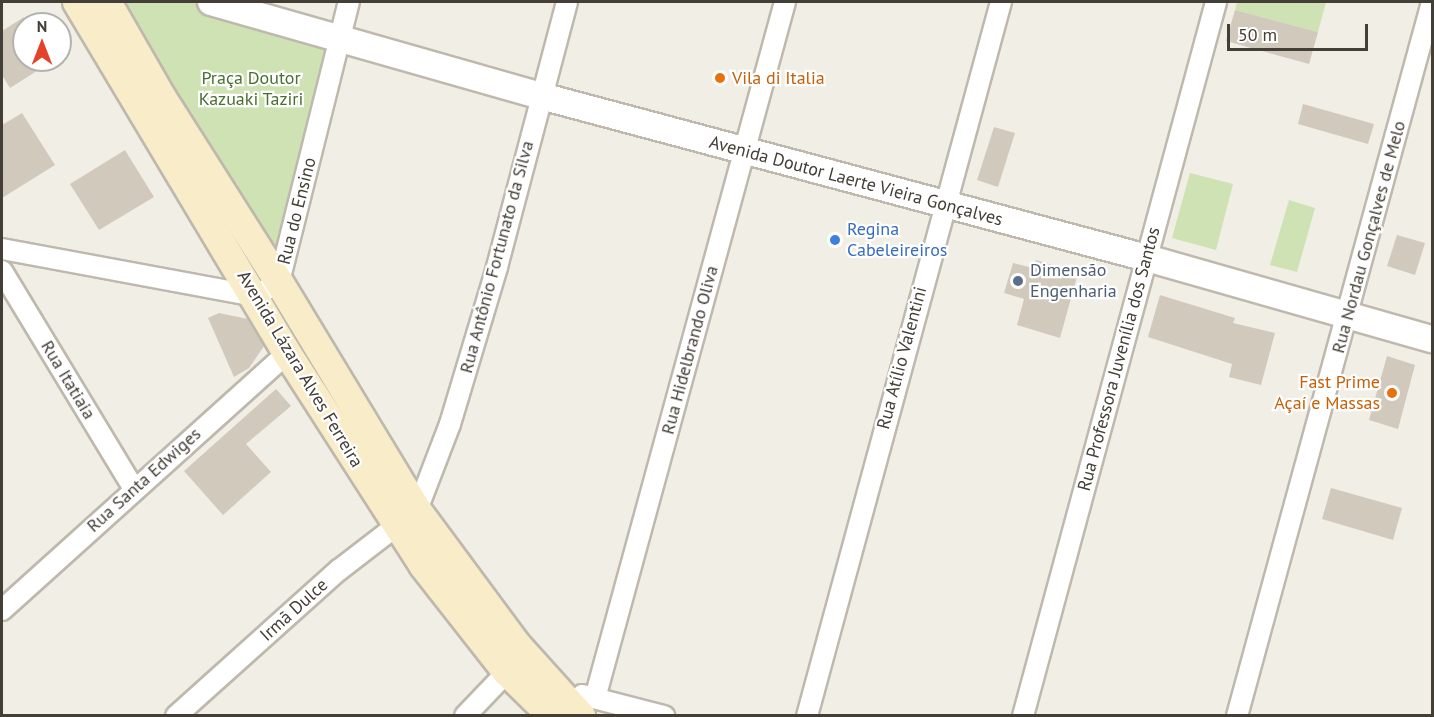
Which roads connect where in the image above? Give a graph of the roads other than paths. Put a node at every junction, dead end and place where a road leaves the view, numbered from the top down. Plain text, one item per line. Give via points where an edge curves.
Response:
1 (77, 2) edge
2 (107, 2) edge
3 (211, 2) edge
4 (349, 2) edge
5 (567, 2) edge
6 (786, 2) edge
7 (1001, 2) edge
8 (1216, 2) edge
9 (1432, 2) edge
10 (339, 38) junction
11 (541, 96) junction
12 (745, 152) junction
13 (946, 206) junction
14 (2, 249) edge
15 (1147, 258) junction
16 (2, 271) edge
17 (279, 282) junction
18 (255, 296) junction
19 (1347, 316) junction
20 (1432, 339) edge
21 (287, 352) junction
22 (134, 489) junction
23 (407, 517) junction
24 (2, 610) edge
25 (507, 672) junction
26 (555, 702) edge
27 (588, 707) edge
28 (176, 716) edge
29 (465, 716) edge
30 (664, 716) edge
31 (807, 716) edge
32 (1023, 716) edge
33 (1237, 716) edge

1 - 18 main road, Avenida Lázara Alves Ferreira
2 - 17 main road, Avenida Lázara Alves Ferreira via 206,171
3 - 10 street, Avenida Doutor Laerte Vieira Gonçalves
4 - 10 street, Rua do Ensino
5 - 11 street, Rua Antônio Fortunato da Silva
6 - 12 street, Rua Hidelbrando Oliva
7 - 13 street, Rua Atílio Valentini
8 - 15 street, Rua Professora Juvenília dos Santos
9 - 19 street, Rua Nordau Gonçalves de Melo
10 - 11 street, Avenida Doutor Laerte Vieira Gonçalves
10 - 17 street, Rua do Ensino
11 - 12 street, Avenida Doutor Laerte Vieira Gonçalves
11 - 23 street, Rua Antônio Fortunato da Silva via 497,267 450,424
12 - 13 street, Avenida Doutor Laerte Vieira Gonçalves
12 - 27 street, Rua Hidelbrando Oliva
13 - 15 street, Avenida Doutor Laerte Vieira Gonçalves
13 - 31 street, Rua Atílio Valentini
14 - 18 street
15 - 19 street, Avenida Doutor Laerte Vieira Gonçalves
15 - 32 street, Rua Professora Juvenília dos Santos
16 - 22 street, Rua Itatiaia
17 - 18 street, Rua do Ensino
17 - 23 main road, Avenida Lázara Alves Ferreira
18 - 21 main road, Avenida Lázara Alves Ferreira
19 - 20 street, Avenida Doutor Laerte Vieira Gonçalves
19 - 33 street, Rua Nordau Gonçalves de Melo
21 - 22 street, Rua Santa Edwiges
21 - 23 main road, Avenida Lázara Alves Ferreira
22 - 24 street, Rua Santa Edwiges
23 - 25 main road, Avenida Lázara Alves Ferreira via 423,566
23 - 26 main road, Avenida Lázara Alves Ferreira via 517,645
23 - 28 street, Irmã Dulce via 339,570
25 - 26 main road, Avenida Lázara Alves Ferreira
25 - 29 street
26 - 27 main road, Avenida Lázara Alves Ferreira
27 - 30 street

